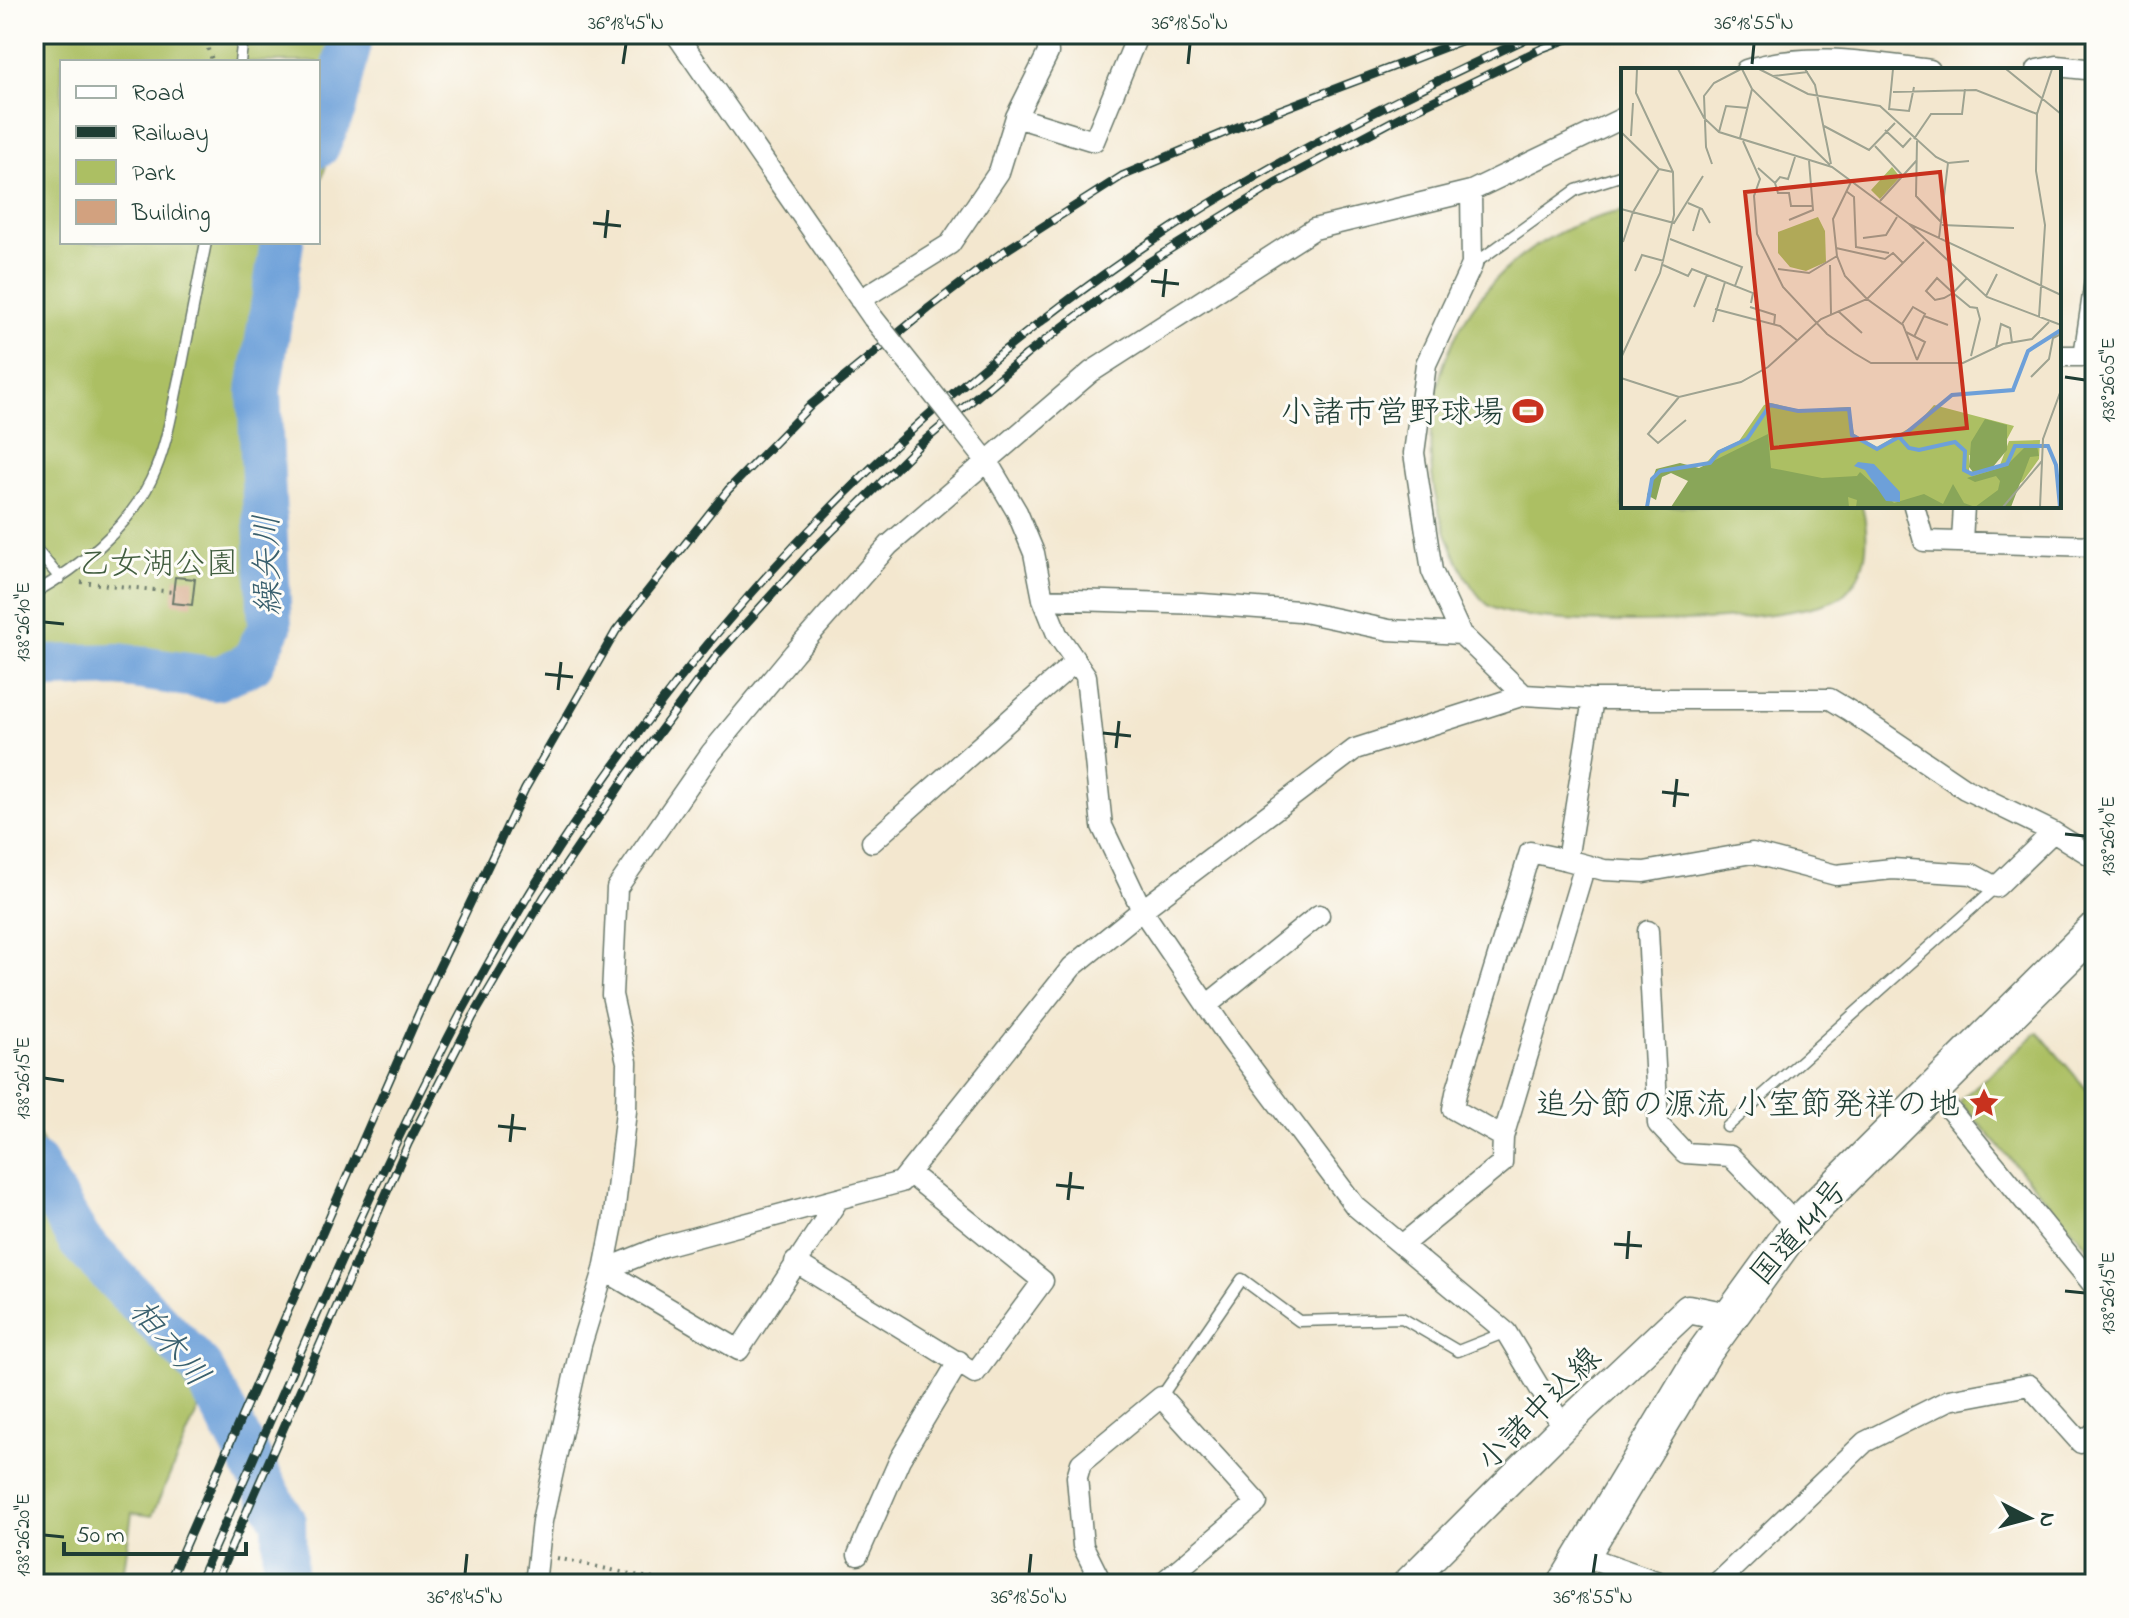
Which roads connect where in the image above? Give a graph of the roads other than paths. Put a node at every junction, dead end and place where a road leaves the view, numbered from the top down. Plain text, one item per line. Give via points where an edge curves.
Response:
1 (239, 34) edge
2 (676, 34) edge
3 (1047, 34) edge
4 (1138, 34) edge
5 (240, 60) edge
6 (1752, 68) edge
7 (1915, 68) edge
8 (2047, 68) edge
9 (2095, 70) edge
10 (1016, 117) junction
11 (1621, 119) edge
12 (1621, 176) edge
13 (1471, 191) junction
14 (206, 244) edge
15 (1472, 265) junction
16 (2095, 281) edge
17 (860, 300) junction
18 (2061, 356) edge
19 (988, 463) junction
20 (1915, 508) edge
21 (1964, 508) edge
22 (1962, 541) junction
23 (2095, 546) edge
24 (34, 547) edge
25 (64, 575) junction
26 (34, 593) edge
27 (1043, 599) junction
28 (1461, 634) junction
29 (1076, 661) junction
30 (1524, 695) junction
31 (1593, 699) junction
32 (2053, 832) junction
33 (872, 842) dead end
34 (2095, 858) edge
35 (1576, 862) junction
36 (1996, 887) junction
37 (1142, 910) junction
38 (1319, 915) dead end
39 (2095, 929) edge
40 (1648, 931) dead end
41 (1207, 1005) junction
42 (1932, 1088) junction
43 (1727, 1127) dead end
44 (1503, 1137) junction
45 (909, 1173) junction
46 (838, 1200) junction
47 (1797, 1225) junction
48 (1403, 1244) junction
49 (795, 1262) junction
50 (604, 1270) junction
51 (2095, 1287) edge
52 (1728, 1317) junction
53 (1506, 1332) junction
54 (959, 1361) junction
55 (1161, 1397) junction
56 (1563, 1427) junction
57 (2095, 1432) edge
58 (858, 1555) dead end
59 (1582, 1555) junction
60 (535, 1584) edge
61 (1102, 1584) edge
62 (1161, 1584) edge
63 (1406, 1584) edge
64 (1565, 1584) edge
65 (1664, 1584) edge
66 (1716, 1584) edge

1 - 5 lane
2 - 17 street
3 - 10 street via 1048,53
4 - 10 street via 1094,141
6 - 7 street via 1774,61 1839,58
8 - 9 street
10 - 17 street via 999,172 950,244
11 - 13 street
12 - 15 lane via 1576,190
13 - 15 street
13 - 19 street via 1314,229 1091,372
14 - 25 lane via 167,435 151,480 131,512
15 - 28 street via 1426,364 1414,453 1432,571
16 - 18 street via 2084,356
17 - 19 street, bridge
19 - 27 street via 1034,553
19 - 50 street via 889,545 794,653 711,753 617,888 612,995 627,1062 626,1111
20 - 22 street via 1924,541
21 - 22 street
22 - 23 street
24 - 25 lane
25 - 26 lane
27 - 28 street via 1299,611 1389,630
27 - 29 street via 1057,634
28 - 30 street
29 - 33 street
29 - 37 street via 1086,676 1102,826
30 - 31 street
30 - 37 street via 1355,749
31 - 32 street via 1830,699 1965,789
31 - 35 street
32 - 34 street
32 - 36 street
35 - 36 street via 1644,872 1752,853 1836,875 1892,869 1972,874
35 - 44 street
35 - 44 street via 1530,852 1456,1093 1453,1109
36 - 43 lane
37 - 41 street
37 - 45 street via 1072,967
38 - 41 street
39 - 42 highway, 国道141号
40 - 47 street via 1658,1124 1685,1153 1730,1156
41 - 48 street via 1355,1206
42 - 47 highway, 国道141号
42 - 51 street
44 - 48 street via 1502,1163
45 - 46 street via 901,1182
45 - 54 street via 1043,1281 975,1373
46 - 49 street
46 - 50 street via 663,1246
47 - 52 highway, 国道141号
48 - 53 street
49 - 50 street via 739,1350
49 - 54 street
50 - 60 street via 581,1345 542,1521
52 - 56 main road, 小諸中込線 via 1688,1309
52 - 59 highway, 国道141号
53 - 55 lane via 1458,1351 1402,1318 1299,1321 1242,1279
53 - 56 street
54 - 58 street via 900,1459
55 - 61 street via 1081,1463 1077,1477 1083,1546
55 - 62 street via 1257,1503
56 - 63 main road, 小諸中込線
57 - 66 street via 2081,1443 2029,1385 1949,1400 1865,1442
59 - 64 highway, 国道141号
59 - 65 street

